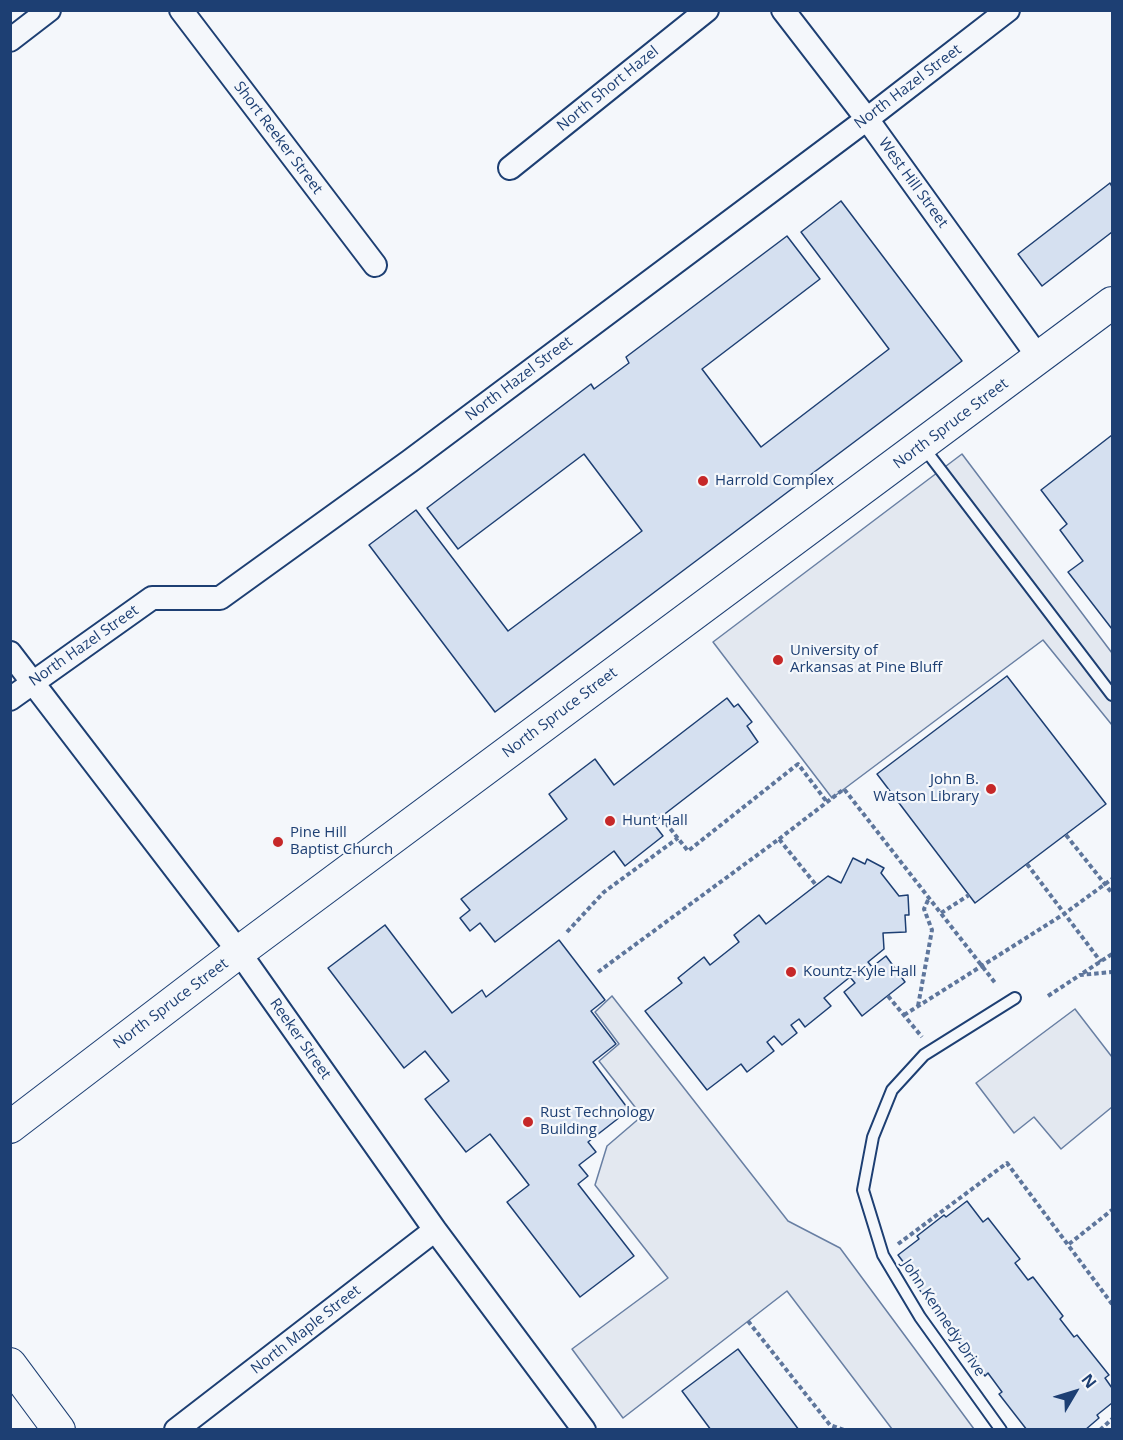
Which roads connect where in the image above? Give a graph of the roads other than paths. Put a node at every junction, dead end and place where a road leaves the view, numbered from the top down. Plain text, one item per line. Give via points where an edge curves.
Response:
1 (49, 10) edge
2 (181, 10) edge
3 (707, 10) edge
4 (783, 10) edge
5 (1008, 10) edge
6 (10, 40) edge
7 (867, 119) junction
8 (510, 168) dead end
9 (375, 265) dead end
10 (1113, 303) edge
11 (1039, 358) junction
12 (922, 445) junction
13 (10, 653) edge
14 (32, 682) junction
15 (1113, 695) edge
16 (10, 699) edge
17 (239, 952) junction
18 (1015, 998) dead end
19 (10, 1127) edge
20 (435, 1230) junction
21 (10, 1364) edge
22 (59, 1430) edge
23 (176, 1430) edge
24 (584, 1430) edge
25 (1001, 1430) edge

1 - 6 street
2 - 9 street, Short Reeker Street
3 - 8 street, North Short Hazel
4 - 7 street, West Hill Street
5 - 7 street, North Hazel Street
7 - 11 street, West Hill Street
7 - 14 street, North Hazel Street via 220,598 152,598
10 - 11 street, North Spruce Street
11 - 12 street, North Spruce Street
12 - 15 lane
12 - 17 street, North Spruce Street
13 - 14 street, Reeker Street
14 - 16 street, North Hazel Street
14 - 17 street, Reeker Street
17 - 19 street, North Spruce Street
17 - 20 street, Reeker Street
18 - 25 lane, John Kennedy Drive via 924,1055 892,1090 873,1137 863,1190 883,1255 920,1317
20 - 23 street, North Maple Street
20 - 24 street, Reeker Street
21 - 22 street

